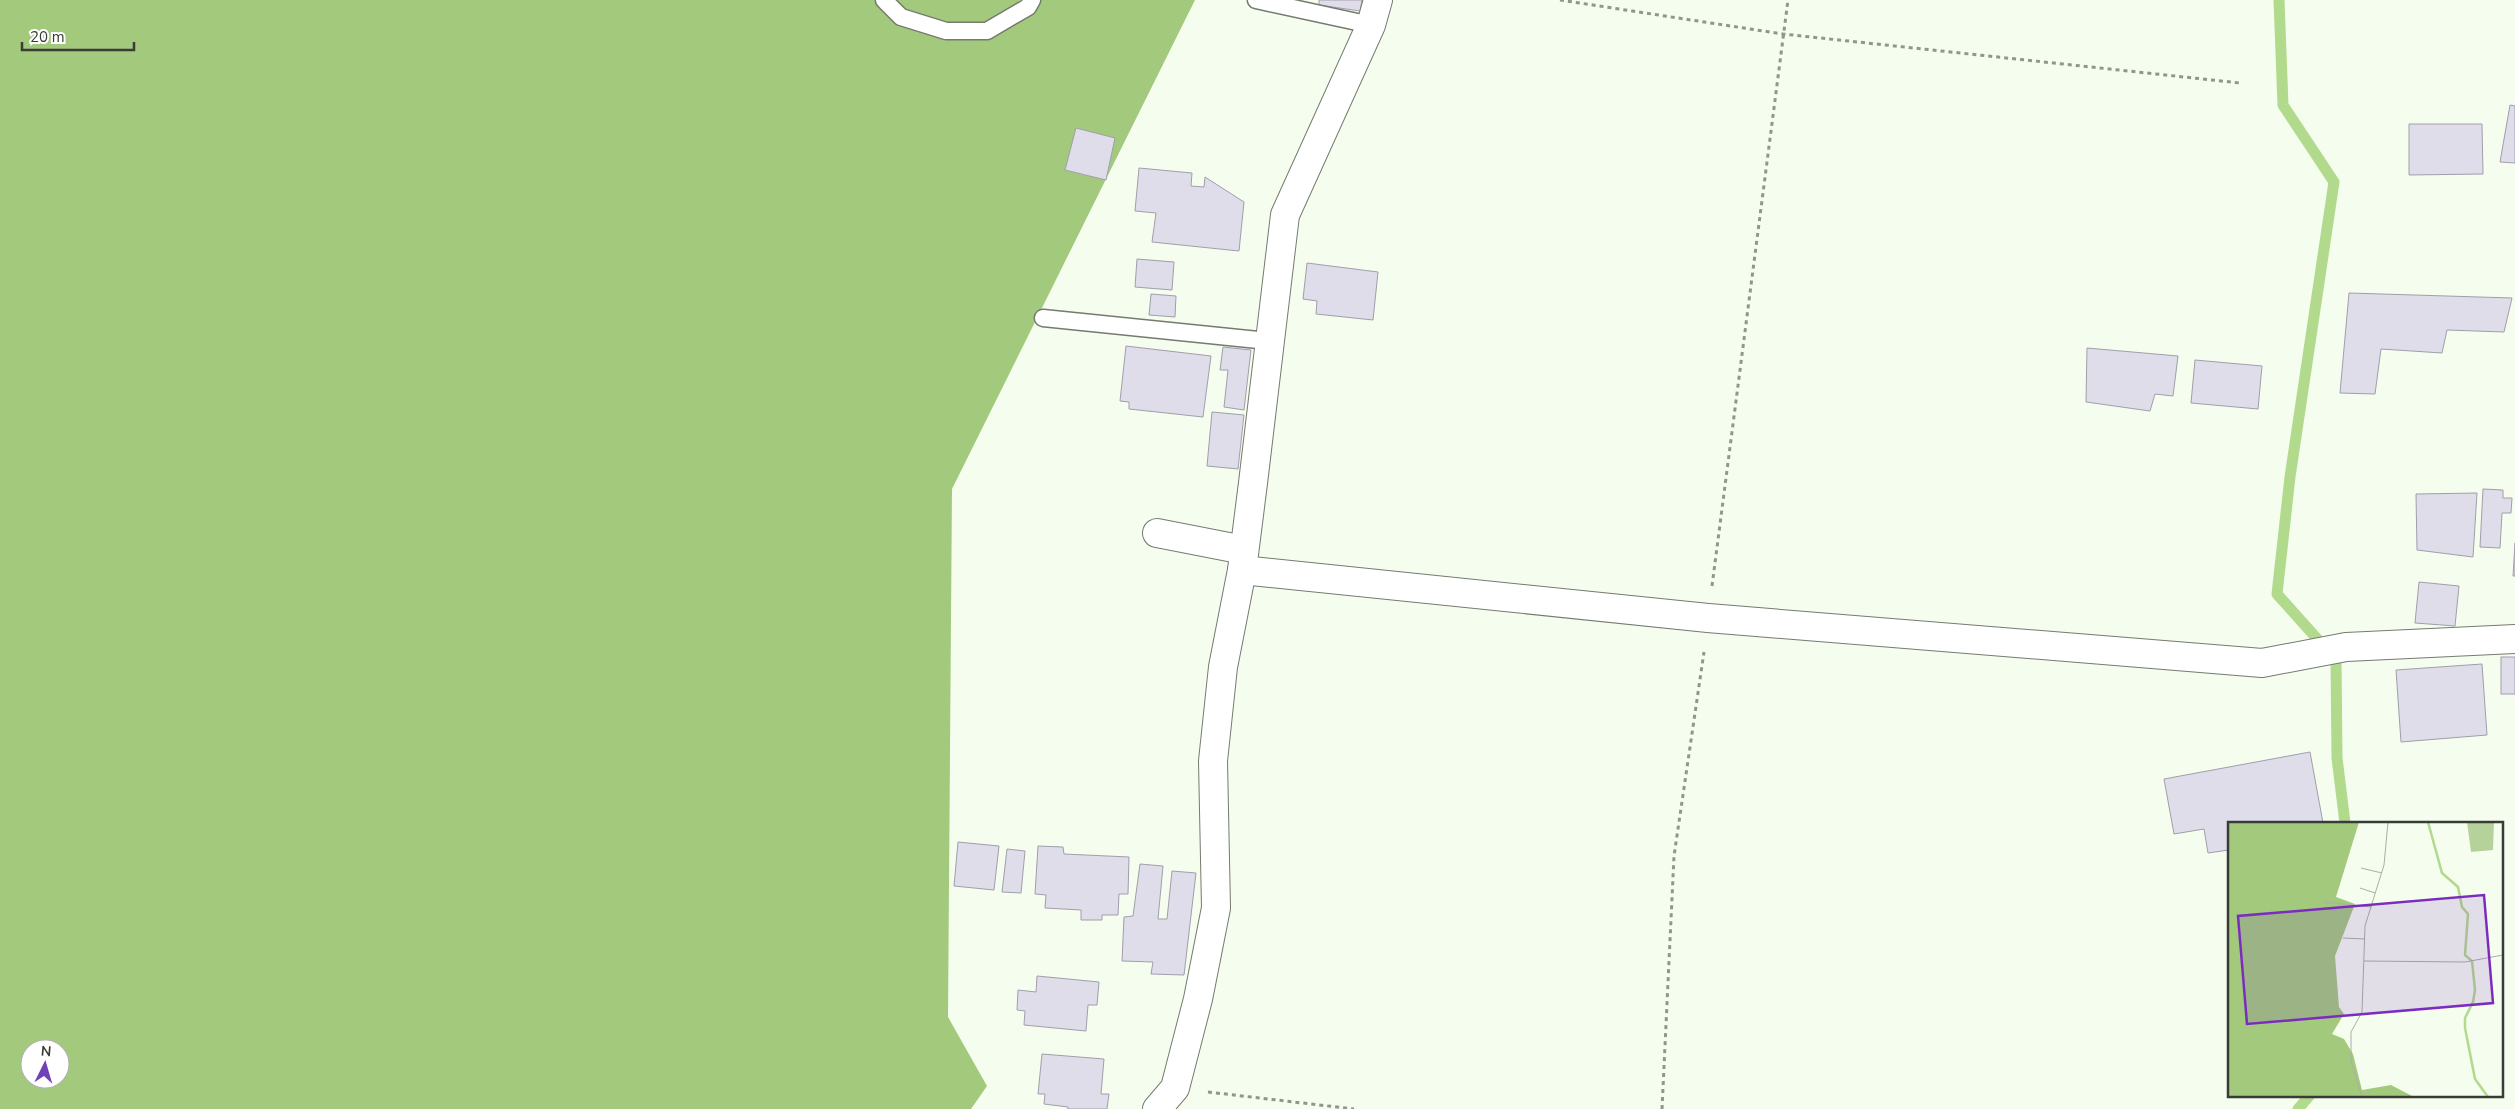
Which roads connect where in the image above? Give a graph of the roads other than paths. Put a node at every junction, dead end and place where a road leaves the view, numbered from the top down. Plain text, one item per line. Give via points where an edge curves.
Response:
1 (884, 0) edge
2 (1032, 0) edge
3 (1256, 0) edge
4 (1375, 12) edge
5 (1043, 318) dead end
6 (1268, 341) junction
7 (1157, 533) dead end
8 (1243, 560) junction
9 (2515, 639) edge
10 (1157, 1109) edge

1 - 2 lane via 901,17 946,31 987,30 1028,7
3 - 4 lane
4 - 6 street via 1284,215
5 - 6 lane
6 - 8 street via 1264,402
7 - 8 street
8 - 9 street via 1708,618 2262,663 2346,647
8 - 10 street via 1224,667 1213,761 1216,908 1198,999 1175,1088

